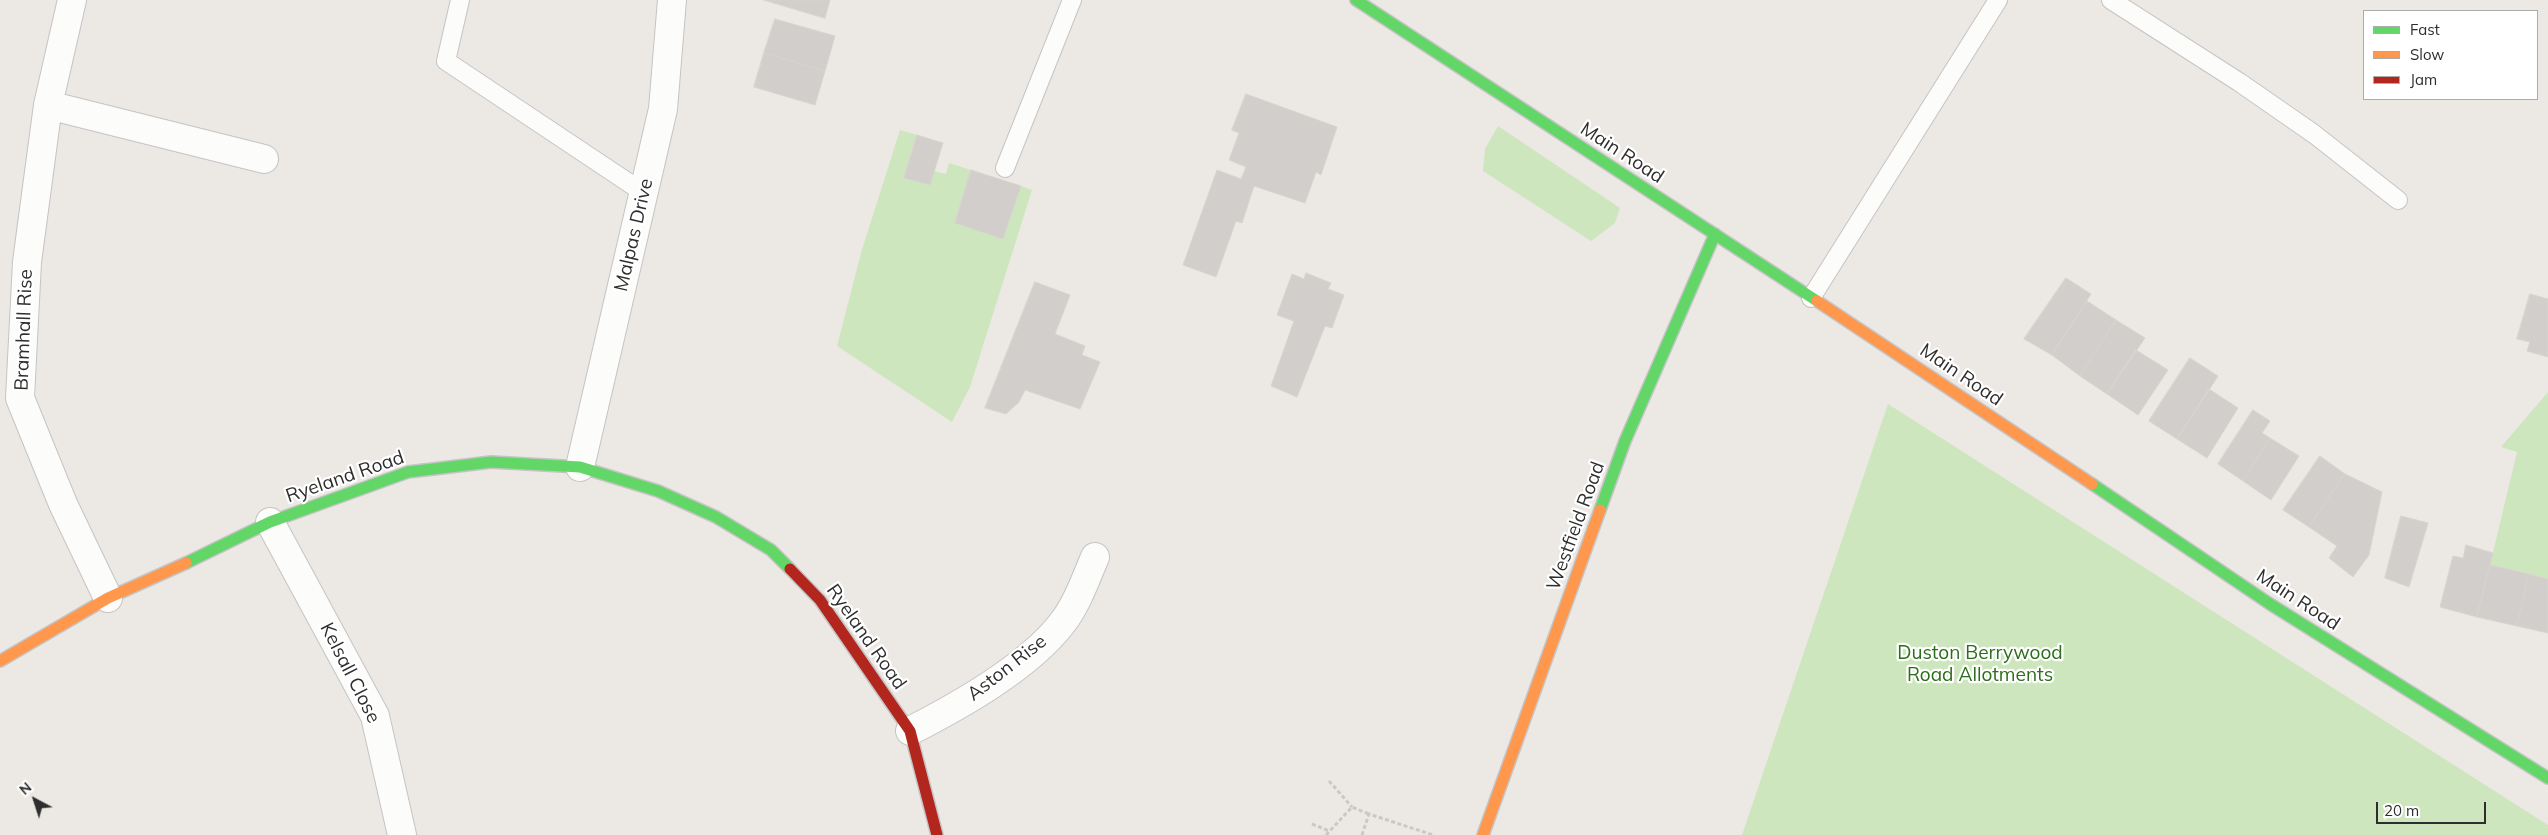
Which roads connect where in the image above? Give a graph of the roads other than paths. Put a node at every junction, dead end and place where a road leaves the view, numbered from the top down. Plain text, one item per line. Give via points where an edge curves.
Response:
1 (72, 0) edge
2 (460, 0) edge
3 (672, 0) edge
4 (1072, 0) edge
5 (1356, 0) edge
6 (1998, 0) edge
7 (2111, 0) edge
8 (48, 105) junction
9 (264, 159) dead end
10 (1005, 168) dead end
11 (644, 193) junction
12 (2398, 200) dead end
13 (1715, 234) junction
14 (1811, 298) junction
15 (580, 467) junction
16 (270, 522) junction
17 (1095, 557) dead end
18 (108, 598) junction
19 (0, 661) edge
20 (910, 731) junction
21 (2548, 778) edge
22 (402, 835) edge
23 (937, 835) edge
24 (1483, 835) edge

1 - 8 street, Bramhall Rise
2 - 11 lane via 446,60
3 - 11 street, Malpas Drive via 663,109
4 - 10 lane
5 - 13 street, Main Road
6 - 14 lane
7 - 12 lane via 2239,82
8 - 9 street
8 - 18 street, Bramhall Rise via 27,262 20,398 63,504
11 - 15 street, Malpas Drive
13 - 14 street, Main Road
13 - 24 street, Westfield Road via 1625,441
14 - 21 street, Main Road via 2008,426 2270,604
15 - 16 street, Ryeland Road via 491,462 408,472
15 - 20 street, Ryeland Road via 658,491 716,517 770,550 820,600
16 - 18 street, Ryeland Road
16 - 22 street, Kelsall Close via 375,716
17 - 20 street, Aston Rise via 1063,622 1029,656 972,696
18 - 19 street, Ryeland Road
20 - 23 street, Ryeland Road

